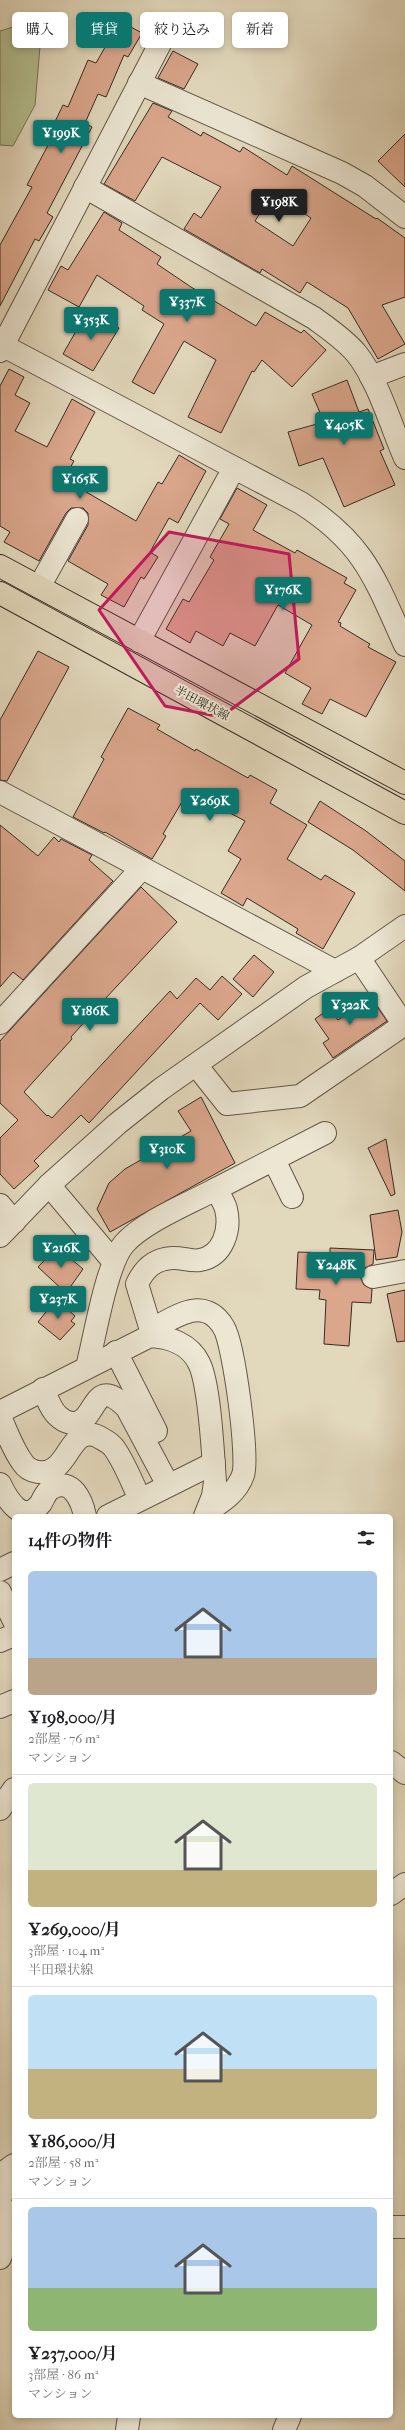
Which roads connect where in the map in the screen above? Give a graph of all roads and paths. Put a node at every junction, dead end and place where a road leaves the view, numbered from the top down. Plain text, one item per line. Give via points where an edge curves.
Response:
1 (158, 48) edge
2 (139, 83) junction
3 (85, 187) junction
4 (405, 217) edge
5 (1, 346) edge
6 (405, 364) edge
7 (371, 377) junction
8 (405, 458) edge
9 (234, 468) junction
10 (77, 519) dead end
11 (0, 566) edge
12 (39, 587) junction
13 (0, 593) edge
14 (139, 641) junction
15 (405, 644) edge
16 (405, 783) edge
17 (0, 792) edge
18 (405, 813) edge
19 (142, 868) junction
20 (405, 926) edge
21 (359, 958) junction
22 (335, 971) junction
23 (0, 1023) edge
24 (404, 1025) edge
25 (196, 1064) junction
26 (324, 1133) dead end
27 (274, 1160) junction
28 (49, 1185) junction
29 (216, 1189) junction
30 (292, 1197) dead end
31 (0, 1205) edge
32 (7, 1229) edge
33 (114, 1261) junction
34 (405, 1271) edge
35 (373, 1277) dead end
36 (151, 1333) junction
37 (116, 1352) junction
38 (88, 1366) junction
39 (43, 1389) junction
40 (0, 1412) edge
41 (0, 1417) edge
42 (214, 1463) junction
43 (0, 1484) edge
44 (170, 1484) junction
45 (140, 1508) edge
46 (206, 1513) edge
47 (84, 1514) edge
48 (114, 1514) edge
49 (12, 1565) edge
50 (0, 1570) edge
51 (0, 1592) edge
52 (12, 1617) edge
53 (12, 1636) edge
54 (0, 1641) edge
55 (12, 1702) edge
56 (0, 1707) edge
57 (393, 1764) edge
58 (405, 1773) edge
59 (12, 1791) edge
60 (0, 1809) edge
61 (405, 1884) edge
62 (393, 1893) edge
63 (0, 2202) edge
64 (393, 2227) edge
65 (405, 2227) edge
66 (0, 2258) edge
67 (129, 2418) edge
68 (289, 2418) edge
69 (127, 2430) edge
70 (284, 2430) edge

1 - 2 street
2 - 3 street
2 - 4 street via 336,170 365,186
3 - 5 street
3 - 7 street via 314,318 338,334 357,354
5 - 9 street
6 - 7 street
7 - 8 street
9 - 14 street
9 - 15 street via 326,519 352,544 369,567
10 - 12 street
11 - 12 main road, 半田環状線
12 - 14 main road, 半田環状線
13 - 18 main road, 半田環状線
14 - 16 main road, 半田環状線
17 - 19 street
19 - 22 street
19 - 23 street
20 - 21 street
21 - 22 street
21 - 24 street
22 - 25 street via 306,987
24 - 25 street via 300,1096 227,1104
25 - 28 street via 117,1124
26 - 27 street
27 - 29 street
27 - 30 street
28 - 32 street
28 - 33 street
29 - 33 street via 141,1230 124,1244
29 - 36 street via 226,1208 227,1228 221,1248 211,1257 198,1260 172,1258 156,1262 143,1270 137,1284
31 - 32 street
33 - 38 street
34 - 35 street
36 - 37 street
36 - 42 street via 185,1346 199,1362 206,1390
36 - 46 street via 197,1310 216,1317 225,1329 230,1343 245,1453 244,1473 239,1486
37 - 38 street
37 - 44 street
38 - 39 street
39 - 40 street
39 - 44 street via 57,1416 66,1422 76,1424 85,1420 95,1402 103,1396 119,1400 127,1408
41 - 45 street via 23,1464 33,1471 45,1473 56,1469 76,1440 84,1435 92,1434 103,1439 114,1447
42 - 44 street
42 - 46 street via 213,1496
43 - 47 street via 10,1504 17,1510 27,1512 36,1509 51,1488 69,1487 78,1494
44 - 45 street
45 - 48 street
49 - 50 street
51 - 52 street
53 - 54 street
55 - 56 street
57 - 58 street
59 - 60 street
61 - 62 street
63 - 66 street via 10,2224
64 - 65 street
67 - 69 street
68 - 70 street

